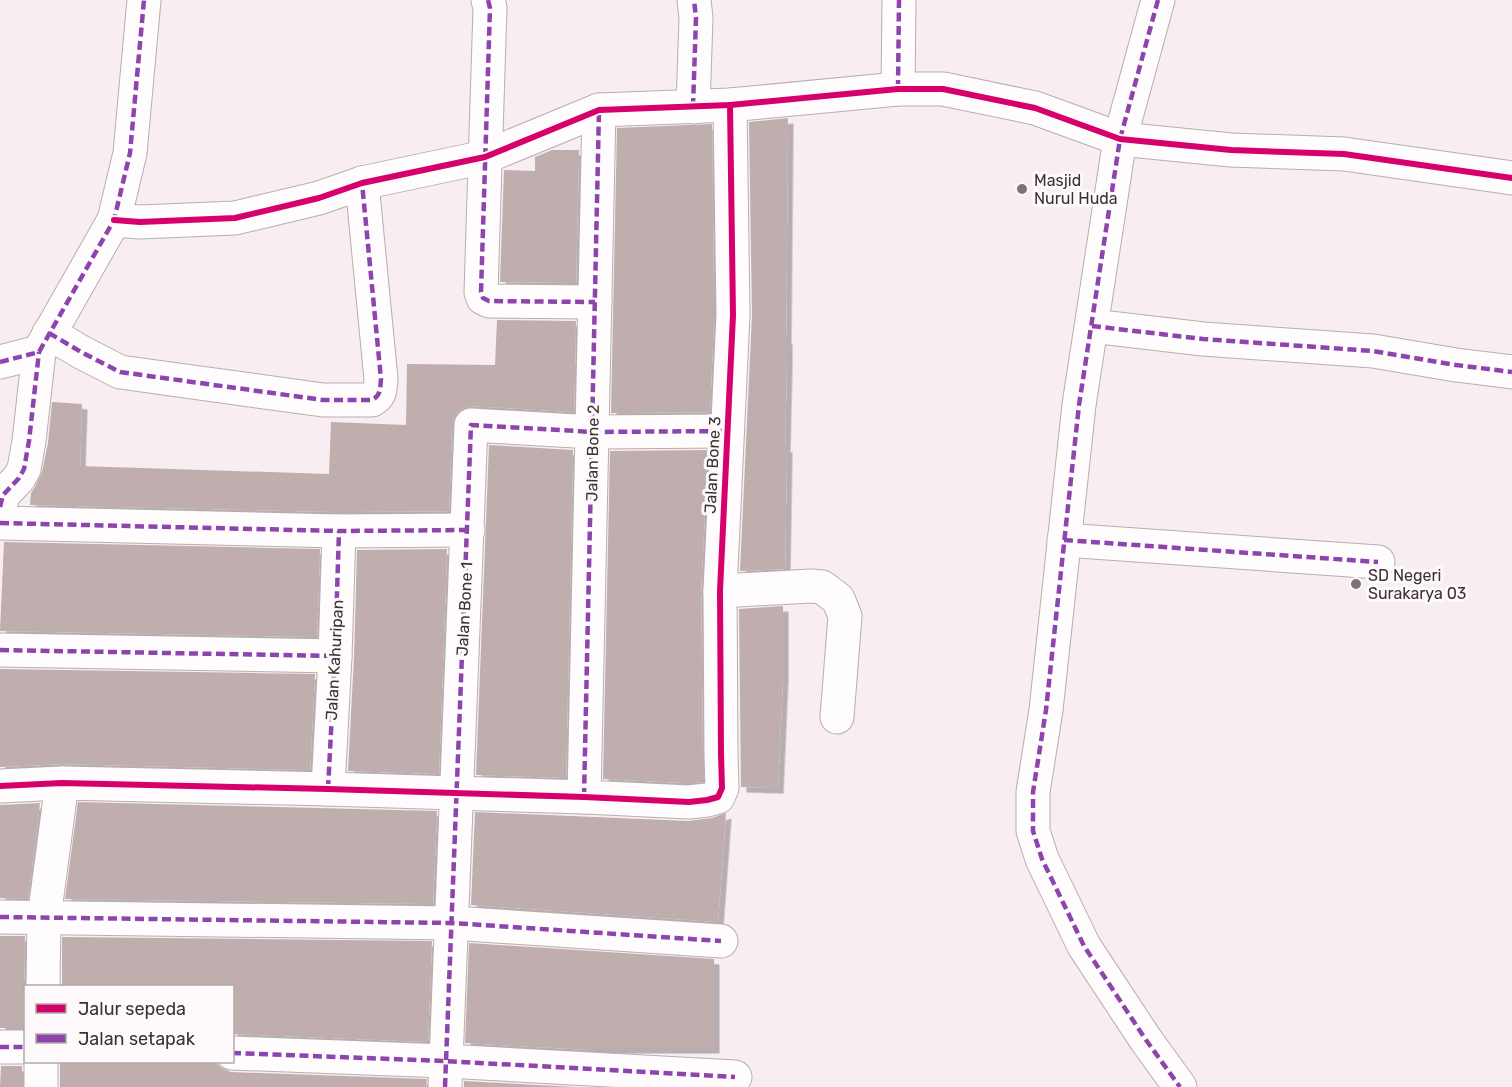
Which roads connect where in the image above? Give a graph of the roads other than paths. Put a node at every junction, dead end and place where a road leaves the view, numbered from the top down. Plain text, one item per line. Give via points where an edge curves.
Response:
1 (144, 0) edge
2 (488, 0) edge
3 (694, 0) edge
4 (899, 0) edge
5 (1158, 0) edge
6 (898, 89) junction
7 (730, 105) junction
8 (693, 107) junction
9 (599, 110) junction
10 (1120, 139) junction
11 (485, 157) junction
12 (1512, 178) edge
13 (362, 183) junction
14 (114, 220) junction
15 (596, 302) junction
16 (1092, 326) junction
17 (44, 342) junction
18 (0, 362) edge
19 (1512, 372) edge
20 (728, 431) junction
21 (593, 432) junction
22 (0, 507) edge
23 (0, 523) edge
24 (468, 530) junction
25 (339, 531) junction
26 (1064, 540) junction
27 (1378, 562) dead end
28 (720, 591) junction
29 (0, 650) edge
30 (335, 656) junction
31 (837, 717) dead end
32 (62, 783) junction
33 (0, 786) edge
34 (328, 789) junction
35 (455, 794) junction
36 (584, 797) junction
37 (0, 917) edge
38 (44, 918) junction
39 (452, 924) junction
40 (721, 941) dead end
41 (43, 985) edge
42 (0, 1047) edge
43 (24, 1047) edge
44 (234, 1053) edge
45 (41, 1063) edge
46 (445, 1074) edge
47 (735, 1077) dead end
48 (41, 1087) edge
49 (1180, 1087) edge

1 - 14 street via 130,153
2 - 11 street
3 - 8 street
4 - 6 street
5 - 10 street
6 - 7 street
6 - 10 street via 943,89 1035,108
7 - 8 street
7 - 20 street, Jalan Bone 3 via 733,315
8 - 9 street
9 - 11 street
9 - 15 street, Jalan Bone 2
10 - 12 street via 1231,150 1344,154
10 - 16 street
11 - 13 street
11 - 15 street via 483,298
13 - 14 street via 319,198 235,218
13 - 17 street via 381,379 378,397 372,400 323,400 120,372 81,352
14 - 17 street
15 - 21 street, Jalan Bone 2
16 - 19 street via 1203,339 1373,351
16 - 26 street
17 - 18 street
17 - 22 street via 24,469 3,495
20 - 21 street
20 - 28 street, Jalan Bone 3
21 - 24 street, Jalan Bone 1 via 471,425
21 - 36 street, Jalan Bone 2
23 - 25 street
24 - 25 street
24 - 35 street, Jalan Bone 1
25 - 30 street, Jalan Kahuripan
26 - 27 street
26 - 49 street via 1034,792 1033,831 1042,859 1084,946
28 - 31 street via 811,586 822,587 838,598 846,616
28 - 36 street, Jalan Bone 3 via 723,788 718,797 690,802
29 - 30 street
30 - 34 street, Jalan Kahuripan
32 - 33 street
32 - 34 street
32 - 38 street
34 - 35 street
35 - 36 street
35 - 39 street, Jalan Bone 1
37 - 38 street
38 - 39 street
38 - 41 street
39 - 40 street
39 - 46 street, Jalan Bone 1
42 - 43 street
44 - 46 street
45 - 48 street
46 - 47 street

